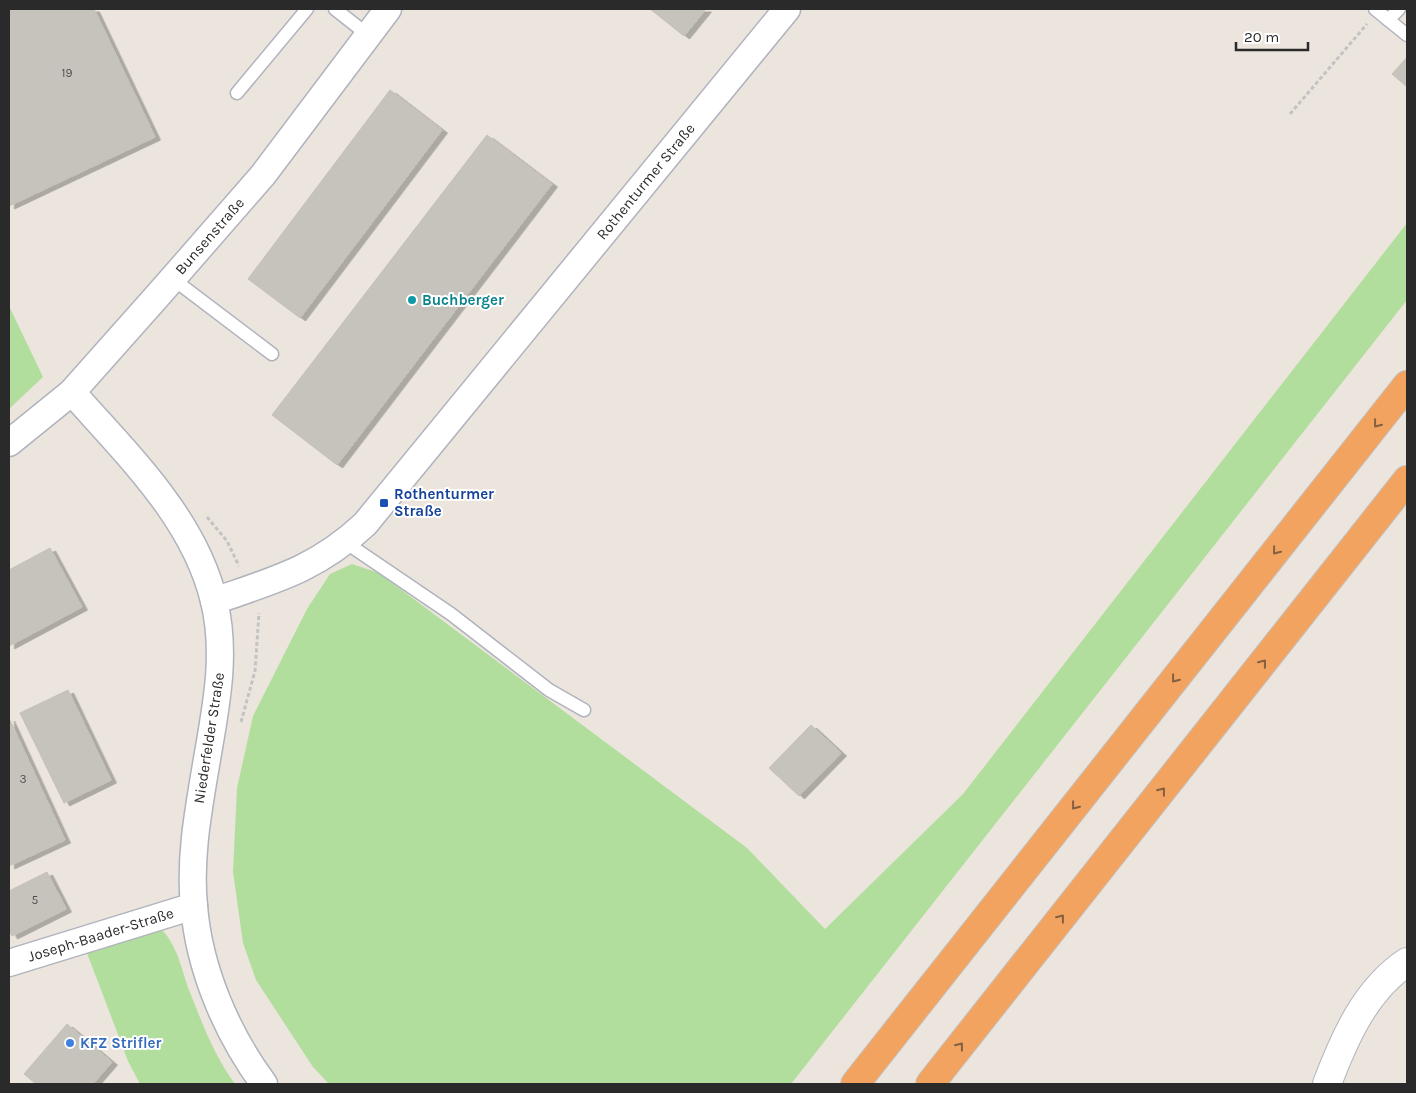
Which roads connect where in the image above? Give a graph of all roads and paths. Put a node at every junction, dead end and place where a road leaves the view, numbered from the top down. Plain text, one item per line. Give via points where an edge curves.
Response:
1 (307, 9) edge
2 (335, 9) edge
3 (388, 9) edge
4 (787, 9) edge
5 (1399, 9) edge
6 (1376, 11) edge
7 (1388, 20) junction
8 (368, 35) junction
9 (1407, 35) edge
10 (236, 92) dead end
11 (1290, 114) dead end
12 (173, 279) junction
13 (272, 354) dead end
14 (1407, 386) edge
15 (72, 392) junction
16 (9, 443) edge
17 (1407, 480) edge
18 (345, 542) junction
19 (246, 564) dead end
20 (203, 570) junction
21 (214, 600) junction
22 (584, 710) dead end
23 (194, 906) junction
24 (1407, 962) edge
25 (9, 963) edge
26 (264, 1084) edge
27 (855, 1084) edge
28 (930, 1084) edge
29 (1327, 1084) edge

1 - 10 lane
2 - 8 lane
3 - 8 street, Bunsenstraße
4 - 18 street, Rothenturmer Straße via 384,503
5 - 7 lane
6 - 7 lane
6 - 11 path
7 - 9 lane
8 - 12 street, Bunsenstraße via 263,175
12 - 13 lane
12 - 15 street, Bunsenstraße
14 -> 27 highway
15 - 16 street, Bunsenstraße
15 - 20 street, Niederfelder Straße via 174,513
28 -> 17 highway
18 - 21 street, Rothenturmer Straße via 316,562 284,577
18 - 22 lane via 451,614 549,690
19 - 20 path
20 - 21 street, Niederfelder Straße
21 - 23 street, Niederfelder Straße via 220,645 220,679 198,812 193,862
23 - 25 street, Joseph-Baader-Straße
23 - 26 street, Niederfelder Straße via 208,974 218,1001 234,1037
24 - 29 street via 1378,988 1357,1016

